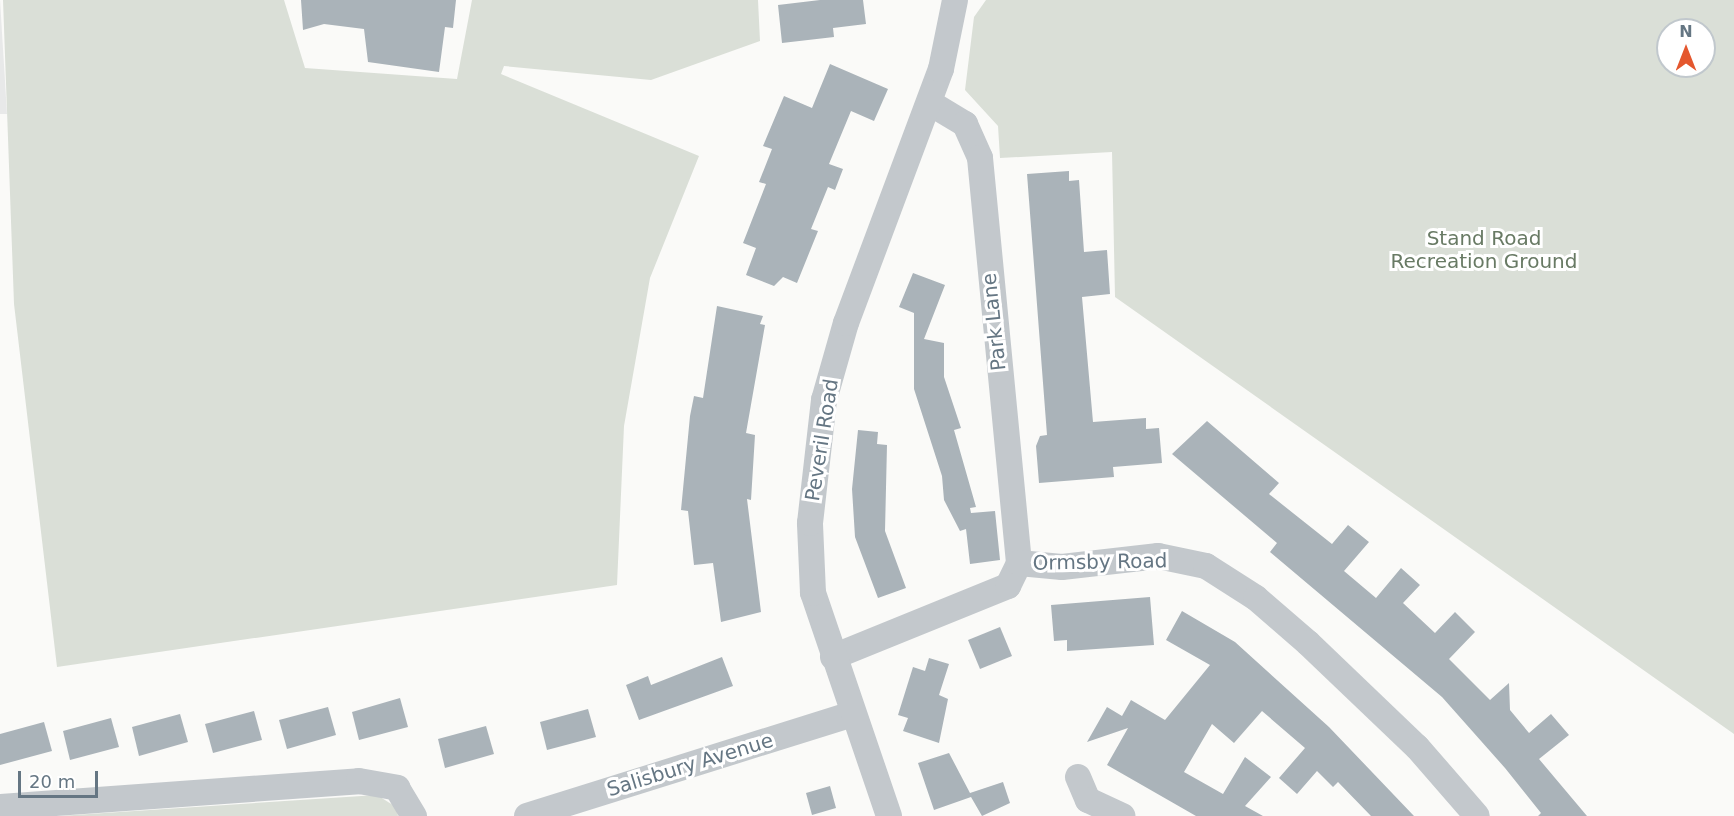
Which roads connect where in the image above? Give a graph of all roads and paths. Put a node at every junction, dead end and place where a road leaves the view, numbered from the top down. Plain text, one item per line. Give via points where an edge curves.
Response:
1 (955, 0) edge
2 (930, 103) junction
3 (1019, 563) junction
4 (833, 657) junction
5 (853, 714) junction
6 (1078, 777) dead end
7 (0, 807) edge
8 (414, 816) edge
9 (527, 816) edge
10 (889, 816) edge
11 (1122, 816) edge
12 (1477, 816) edge

1 - 2 street, Peveril Road
2 - 3 street, Park Lane via 966,124 980,158
2 - 4 street, Peveril Road via 846,323 824,400 810,523 813,593
3 - 4 street, Ormsby Road via 1008,586
3 - 12 street, Ormsby Road via 1062,567 1158,556 1206,566 1256,598 1308,643 1417,747
4 - 5 street, Peveril Road
5 - 9 street, Salisbury Avenue
5 - 10 street, Peveril Road
6 - 11 street via 1088,800
7 - 8 street via 359,781 397,788

